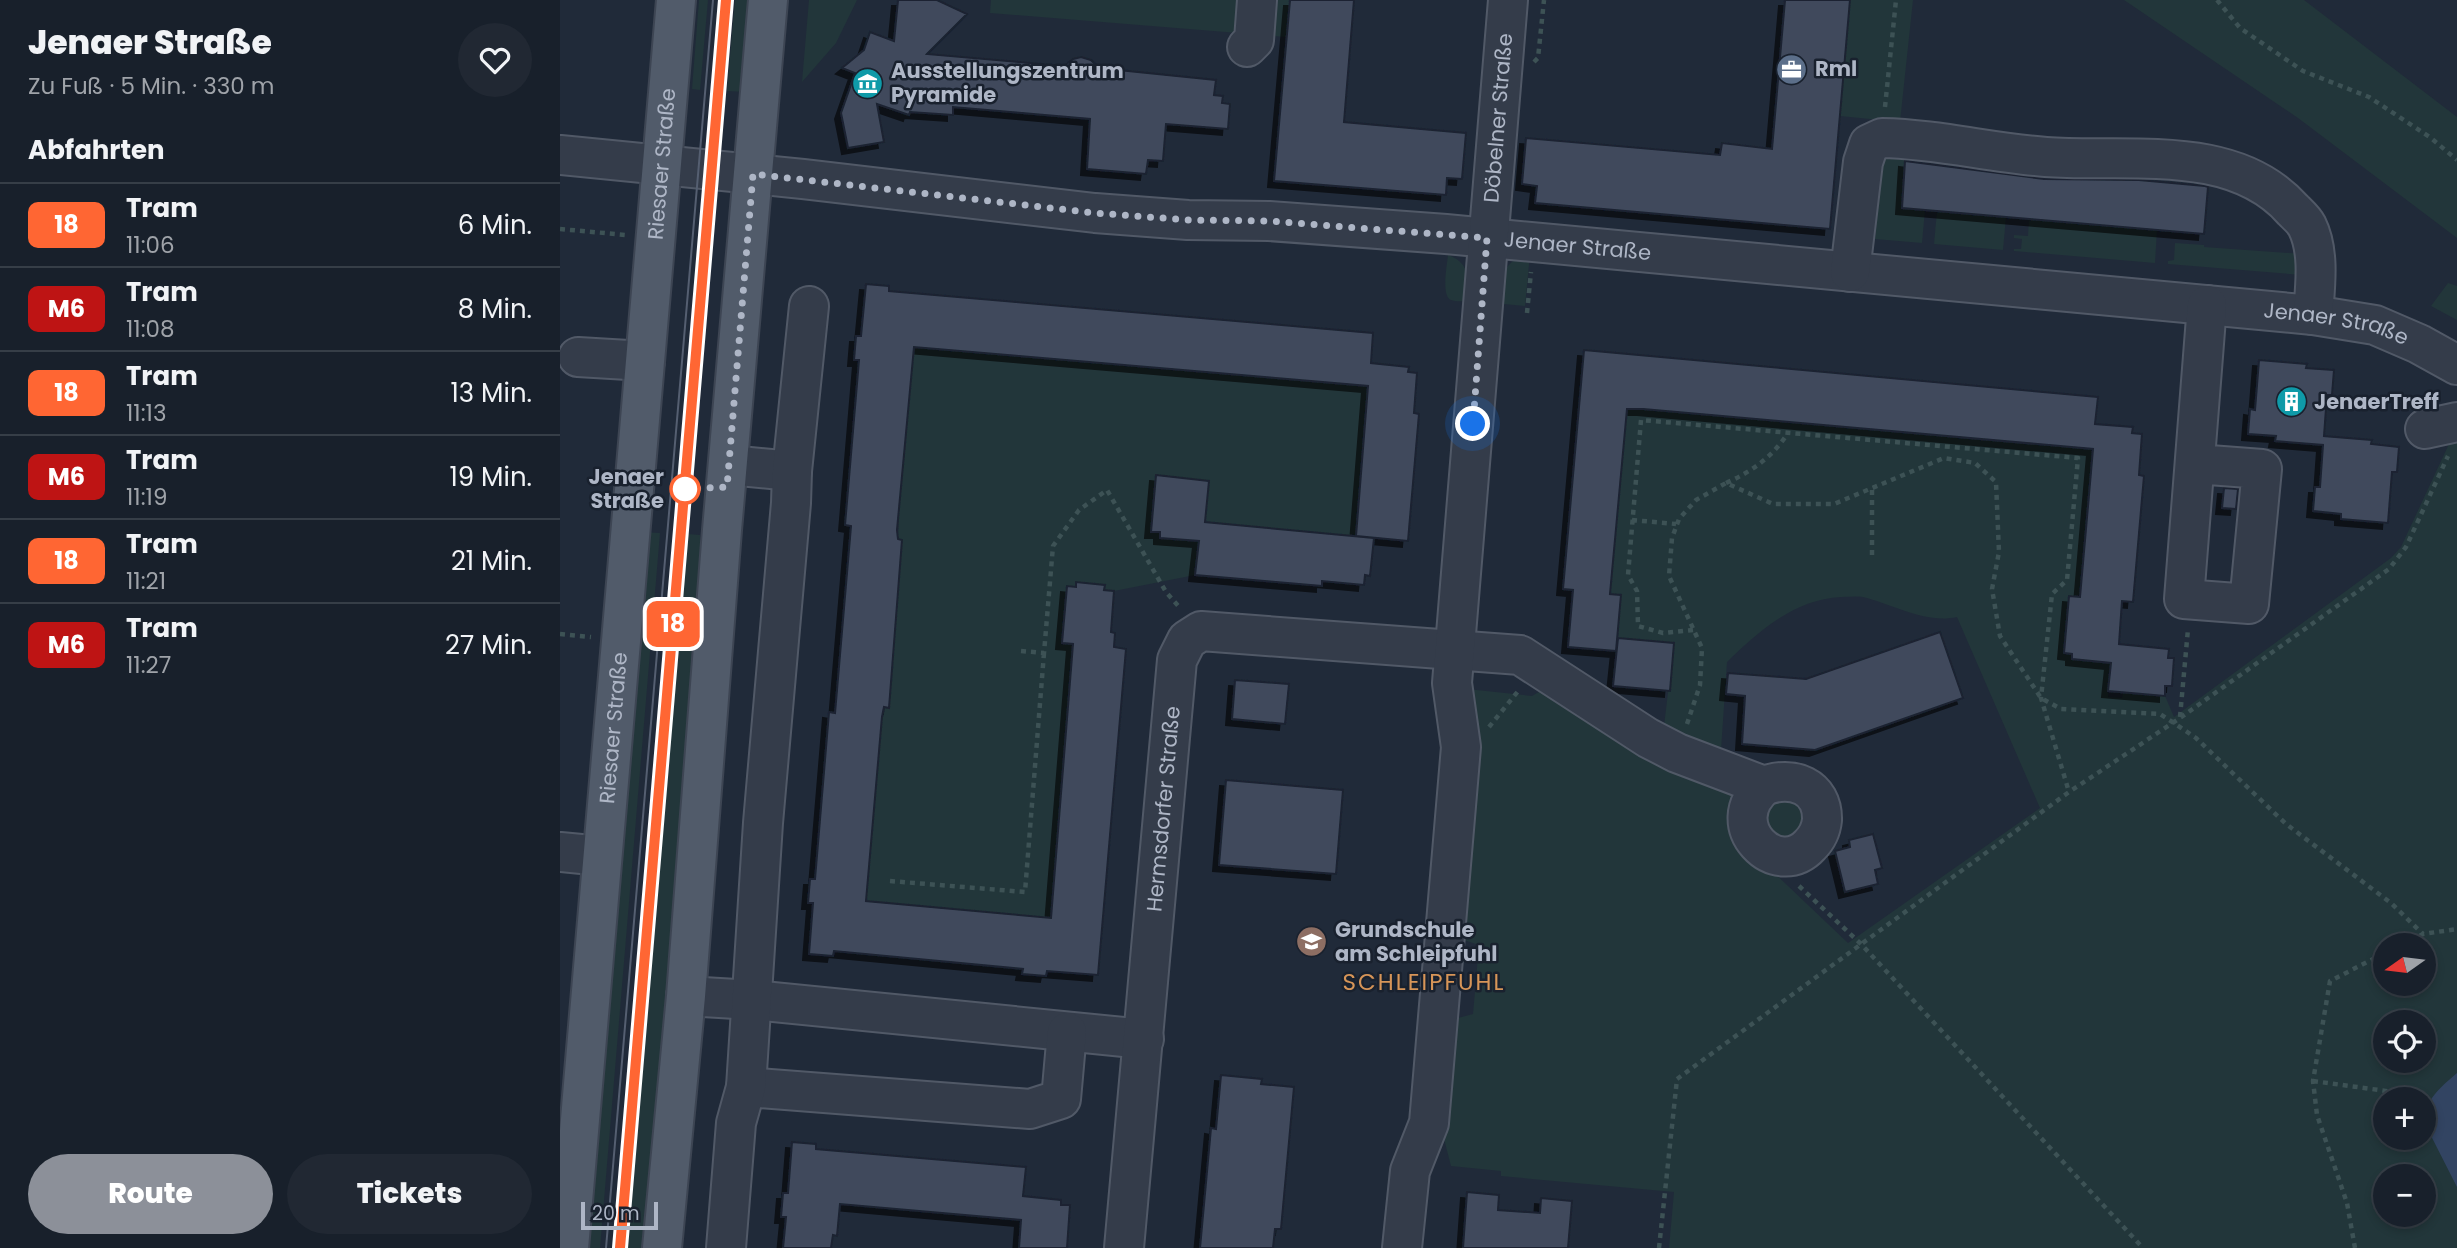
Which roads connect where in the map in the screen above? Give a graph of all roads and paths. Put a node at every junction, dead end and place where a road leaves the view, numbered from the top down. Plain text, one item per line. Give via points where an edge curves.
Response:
1 (676, 0) edge
2 (768, 0) edge
3 (1257, 0) edge
4 (1508, 0) edge
5 (1896, 0) edge
6 (2217, 0) edge
7 (1247, 47) dead end
8 (1882, 138) junction
9 (560, 155) edge
10 (2457, 160) edge
11 (680, 167) junction
12 (753, 174) junction
13 (560, 229) edge
14 (637, 236) dead end
15 (1487, 238) junction
16 (1850, 272) junction
17 (2207, 305) junction
18 (809, 306) dead end
19 (2313, 315) junction
20 (578, 357) dead end
21 (645, 361) junction
22 (2457, 365) edge
23 (1789, 432) junction
24 (2444, 433) edge
25 (1959, 447) junction
26 (1959, 461) junction
27 (2196, 464) dead end
28 (729, 465) junction
29 (792, 471) junction
30 (1726, 483) junction
31 (1872, 487) junction
32 (1632, 520) junction
33 (1677, 524) junction
34 (1872, 555) dead end
35 (2188, 629) dead end
36 (1693, 630) junction
37 (1201, 631) junction
38 (560, 634) edge
39 (603, 638) dead end
40 (1454, 649) junction
41 (1021, 650) dead end
42 (1044, 653) junction
43 (1519, 690) dead end
44 (2041, 698) junction
45 (2180, 718) junction
46 (2174, 723) junction
47 (1485, 733) dead end
48 (1677, 753) junction
49 (1764, 786) junction
50 (2069, 792) junction
51 (560, 852) edge
52 (1780, 855) junction
53 (602, 856) junction
54 (890, 881) dead end
55 (2457, 929) edge
56 (2422, 933) edge
57 (2430, 933) edge
58 (1861, 944) junction
59 (2373, 959) edge
60 (686, 996) junction
61 (753, 1000) junction
62 (1068, 1032) junction
63 (1144, 1039) junction
64 (2313, 1081) junction
65 (746, 1087) junction
66 (2373, 1089) edge
67 (569, 1248) edge
68 (662, 1248) edge
69 (726, 1248) edge
70 (1124, 1248) edge
71 (1402, 1248) edge
72 (1659, 1248) edge
73 (2143, 1248) edge
74 (2355, 1248) edge

1 - 11 main road, Riesaer Straße
2 - 12 main road
3 - 7 street via 1254,40
4 - 15 street, Döbelner Straße
5 - 8 path
6 - 10 path via 2240,28 2303,71 2369,97
8 - 16 street via 1869,144 1863,162
8 - 19 street via 2045,157 2202,162 2243,173 2283,198 2306,225 2314,254
9 - 11 street, Jenaer Straße
11 - 12 street, Jenaer Straße
11 - 21 main road, Riesaer Straße
12 - 15 street, Jenaer Straße via 1095,213
12 - 28 main road
13 - 14 path
15 - 16 street, Jenaer Straße
15 - 40 street
16 - 17 street, Jenaer Straße
17 - 19 street, Jenaer Straße
17 - 27 street
18 - 29 street
19 - 22 street, Jenaer Straße via 2375,325
20 - 21 street
21 - 53 main road, Riesaer Straße
23 - 25 path
23 - 30 path via 1762,463
23 - 32 path via 1641,420
24 - 45 path via 2406,547 2389,569
25 - 26 path
25 - 44 path via 2078,457 2067,580 2052,594
26 - 31 path via 1944,458
26 - 44 path via 1975,463 1996,482 1999,552 1992,589 2000,636
28 - 29 street
28 - 60 main road
29 - 61 street
30 - 31 path via 1773,504 1833,504
30 - 33 path via 1696,500
31 - 34 path
32 - 33 path
32 - 36 path via 1628,575 1637,591 1638,626 1663,633
33 - 36 path via 1670,576
35 - 45 path
36 - 48 path via 1702,648 1700,685
37 - 40 street
37 - 42 path via 1166,592 1107,490 1079,510 1054,546
37 - 63 street, Hermsdorfer Straße via 1187,640 1178,660
38 - 39 path
40 - 48 street via 1520,655
40 - 71 street via 1452,683 1461,747 1430,1123 1410,1171
41 - 42 path
42 - 54 path via 1025,892
43 - 47 path
44 - 46 path via 2061,709 2160,714
44 - 50 path
45 - 46 path
46 - 50 path
46 - 56 path via 2196,738 2286,824 2391,903
48 - 49 street
49 - 52 street via 1750,803 1747,826 1759,846
49 - 52 street via 1792,781 1805,786 1821,810 1822,824 1807,848 1794,855
50 - 58 path
51 - 53 street
52 - 58 path via 1794,881
53 - 67 main road, Riesaer Straße
55 - 57 path
58 - 72 path via 1677,1079
58 - 73 path
59 - 64 path via 2330,981
60 - 61 street
60 - 68 main road
61 - 62 street
61 - 65 street
62 - 63 street
62 - 65 street via 1061,1099 1030,1109
63 - 70 street, Hermsdorfer Straße
64 - 66 path
64 - 74 path via 2317,1115 2347,1203
65 - 69 street via 736,1123

